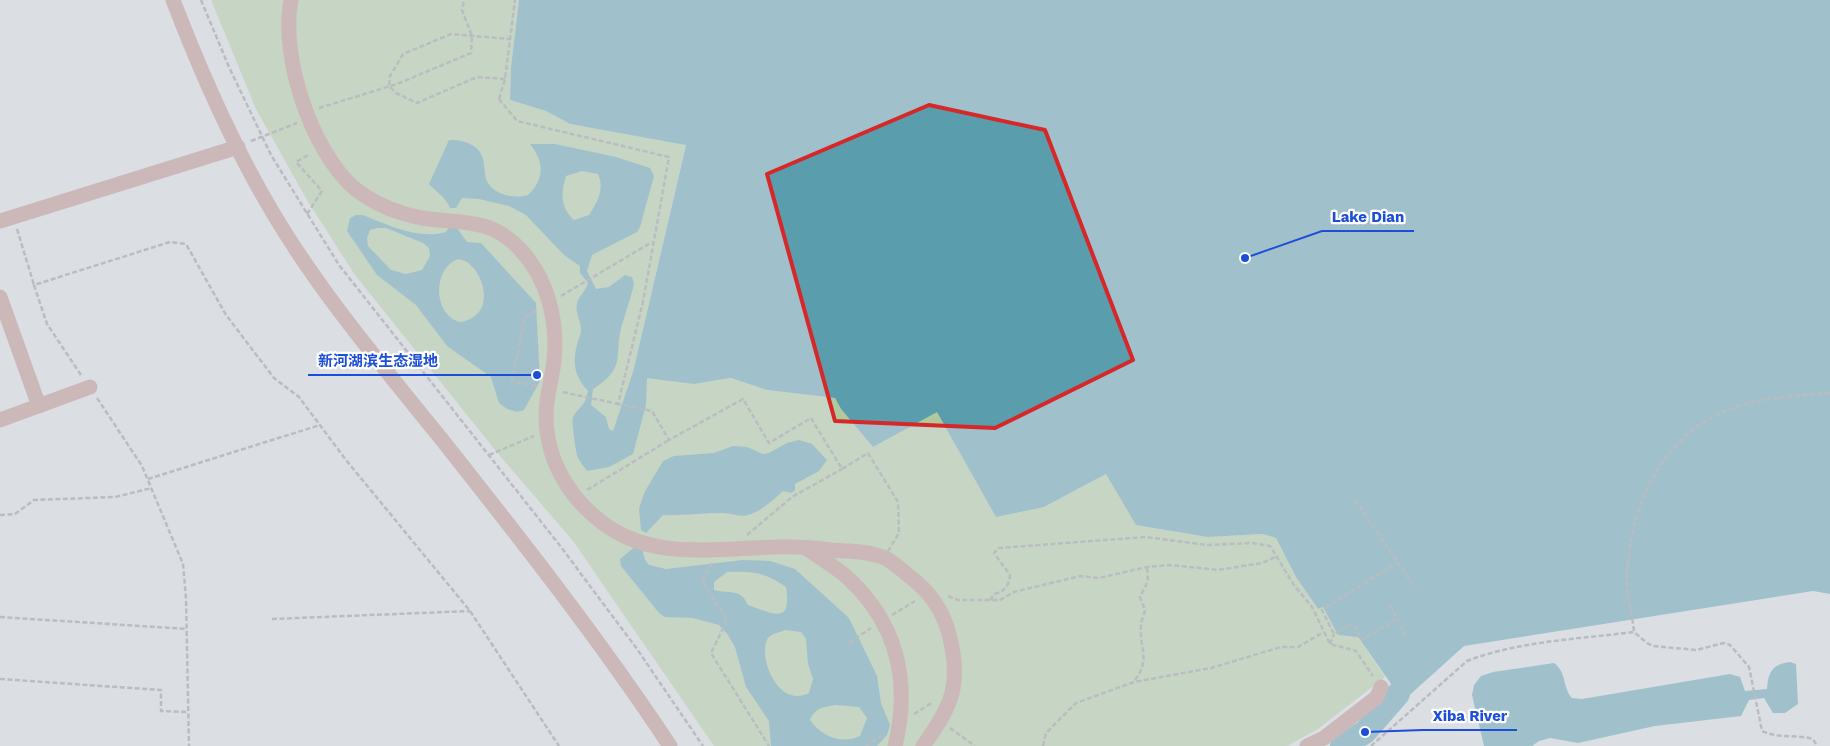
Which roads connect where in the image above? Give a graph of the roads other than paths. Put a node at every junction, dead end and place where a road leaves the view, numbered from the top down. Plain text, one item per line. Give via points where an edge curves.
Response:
1 (174, 0) edge
2 (291, 0) edge
3 (238, 147) junction
4 (7, 219) edge
5 (0, 297) edge
6 (90, 387) road end
7 (39, 406) junction
8 (0, 420) edge
9 (806, 548) junction
10 (1380, 687) road end
11 (670, 746) edge
12 (895, 746) edge
13 (923, 746) edge
14 (1307, 746) edge

1 - 3 street via 202,74
2 - 9 street via 287,18 293,72 314,115 323,148 336,168 355,188 375,202 404,214 435,220 458,220 500,233 530,261 553,296 554,352 546,413 547,430 553,458 574,498 610,528 658,547 719,550
3 - 4 street
3 - 11 street via 273,213 322,288 575,610
5 - 7 street
6 - 7 street
7 - 8 street
9 - 12 street via 846,577 883,620 900,671 901,723
9 - 13 street via 887,553 922,586 941,611 953,649 954,689 948,709
10 - 14 street via 1377,697 1324,738

